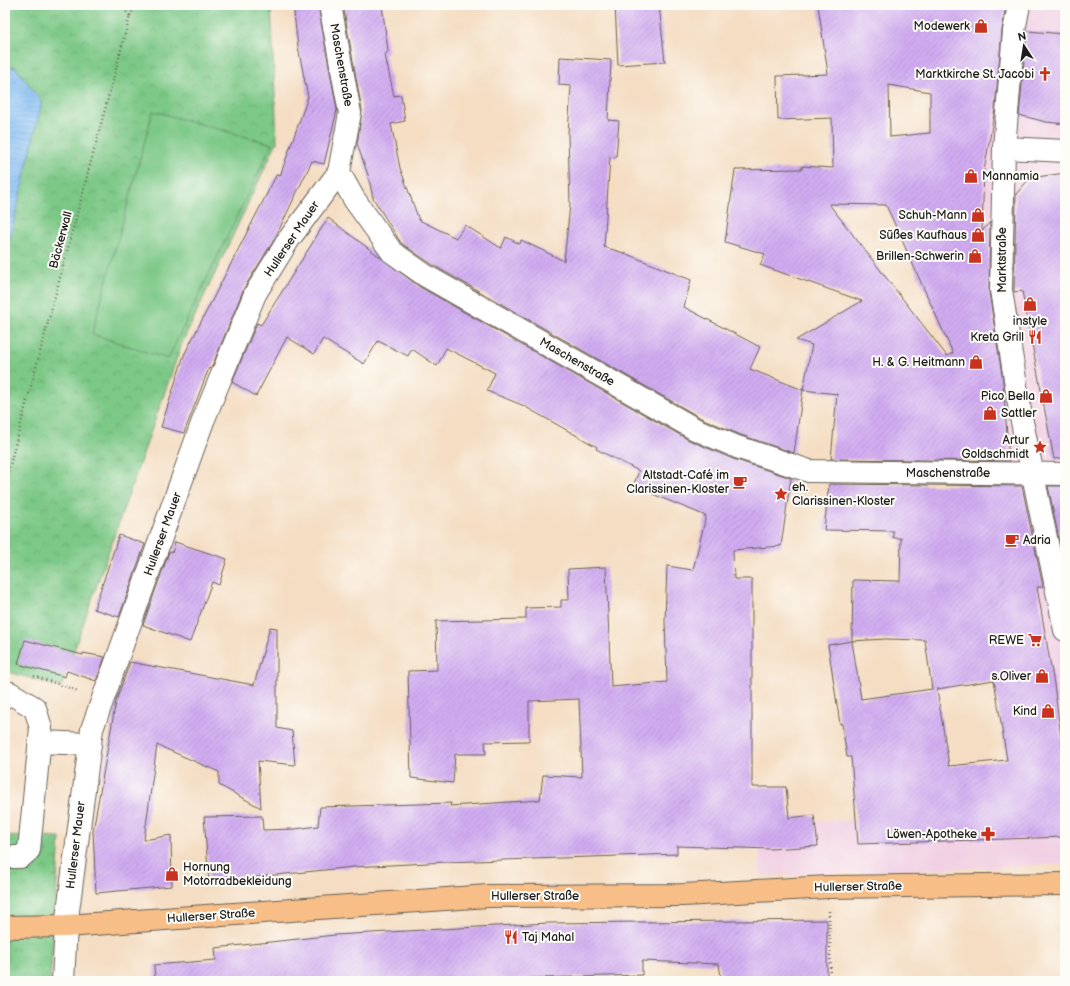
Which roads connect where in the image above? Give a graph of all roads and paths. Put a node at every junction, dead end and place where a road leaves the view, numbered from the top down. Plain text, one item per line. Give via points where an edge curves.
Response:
1 (120, 5) edge
2 (135, 5) edge
3 (330, 5) edge
4 (1019, 5) edge
5 (130, 16) junction
6 (1004, 148) junction
7 (1065, 152) edge
8 (340, 172) junction
9 (1033, 473) junction
10 (1065, 474) edge
11 (5, 484) edge
12 (1065, 630) edge
13 (28, 674) dead end
14 (5, 697) edge
15 (103, 700) junction
16 (40, 742) junction
17 (90, 744) junction
18 (5, 857) edge
19 (1065, 884) edge
20 (828, 887) junction
21 (66, 926) junction
22 (5, 927) edge
23 (63, 981) edge
24 (831, 981) edge

1 - 5 path
2 - 5 path, Bäckerwall
3 - 8 street, Maschenstraße via 350,113
4 - 6 street, Marktstraße via 1014,31
5 - 11 path, Bäckerwall
6 - 7 street
6 - 9 street, Marktstraße via 1001,290 1021,417
8 - 9 street, Maschenstraße via 354,199 392,252 426,276 695,429 737,447 809,471
8 - 15 street, Hullerser Mauer via 289,239 255,294 203,421
9 - 10 street, Maschenstraße
9 - 12 street, Marktstraße
13 - 15 path
14 - 16 street via 10,693 35,708 41,728
15 - 17 street, Hullerser Mauer via 92,729
16 - 17 street
16 - 18 street via 29,850 21,858
17 - 21 street, Hullerser Mauer
19 - 20 main road, Hullerser Straße
20 - 21 main road, Hullerser Straße via 683,895 488,896
20 - 24 path
21 - 22 main road, Hullerser Straße
21 - 23 street, Hullerser Mauer

